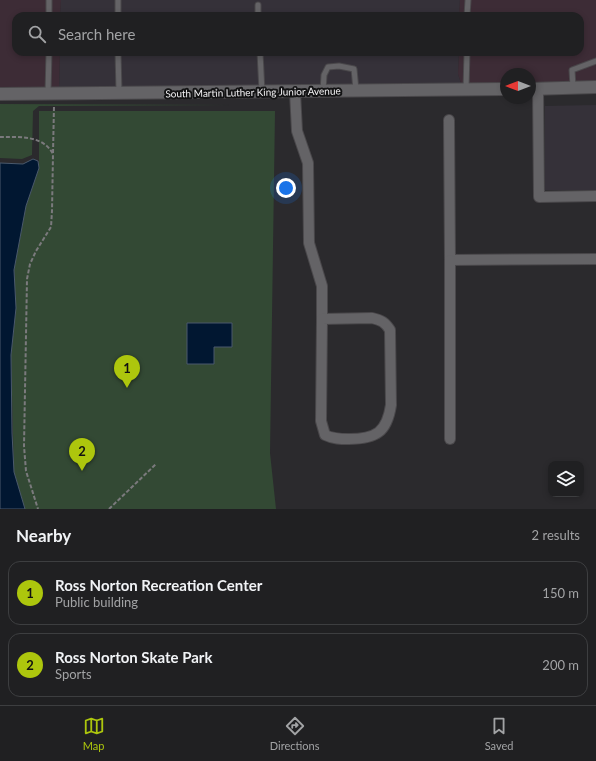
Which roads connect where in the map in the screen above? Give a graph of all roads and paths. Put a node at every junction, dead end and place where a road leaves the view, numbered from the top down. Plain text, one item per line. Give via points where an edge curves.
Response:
1 (49, 0) edge
2 (118, 0) edge
3 (468, 0) edge
4 (258, 5) dead end
5 (49, 12) edge
6 (118, 12) edge
7 (258, 12) edge
8 (467, 12) edge
9 (49, 56) edge
10 (118, 56) edge
11 (260, 56) edge
12 (467, 56) edge
13 (596, 61) edge
14 (573, 87) junction
15 (596, 87) edge
16 (466, 89) junction
17 (500, 89) edge
18 (536, 89) edge
19 (356, 91) junction
20 (295, 92) junction
21 (322, 92) junction
22 (262, 93) junction
23 (0, 94) edge
24 (48, 94) junction
25 (119, 94) junction
26 (535, 104) edge
27 (53, 106) dead end
28 (449, 120) dead end
29 (0, 137) edge
30 (53, 154) junction
31 (596, 196) edge
32 (596, 259) edge
33 (450, 260) junction
34 (322, 319) junction
35 (450, 439) dead end
36 (156, 464) dead end
37 (38, 509) edge
38 (109, 509) edge

1 - 5 lane
2 - 6 lane
3 - 8 lane
4 - 7 lane
9 - 24 lane
10 - 25 lane
11 - 22 lane
12 - 16 lane
13 - 14 lane via 572,70
14 - 15 street
14 - 18 street
16 - 17 street, South Martin Luther King Junior Avenue
16 - 19 street, South Martin Luther King Junior Avenue
19 - 21 street, South Martin Luther King Junior Avenue
19 - 21 lane via 354,69 339,66 328,67 325,71
20 - 21 street, South Martin Luther King Junior Avenue
20 - 22 street, South Martin Luther King Junior Avenue
20 - 34 street via 298,131 308,163 309,243 322,286
22 - 25 street, South Martin Luther King Junior Avenue
23 - 24 street, South Martin Luther King Junior Avenue
24 - 25 street, South Martin Luther King Junior Avenue
26 - 31 street via 539,197
27 - 30 path
28 - 33 street
29 - 30 path via 42,141 49,146
30 - 37 path via 50,227 30,264 27,285 24,446 26,471
32 - 33 street
33 - 35 street
34 - 34 street via 372,318 380,320 390,330 390,416 377,435 365,439 338,439 325,435 322,428
36 - 38 path

